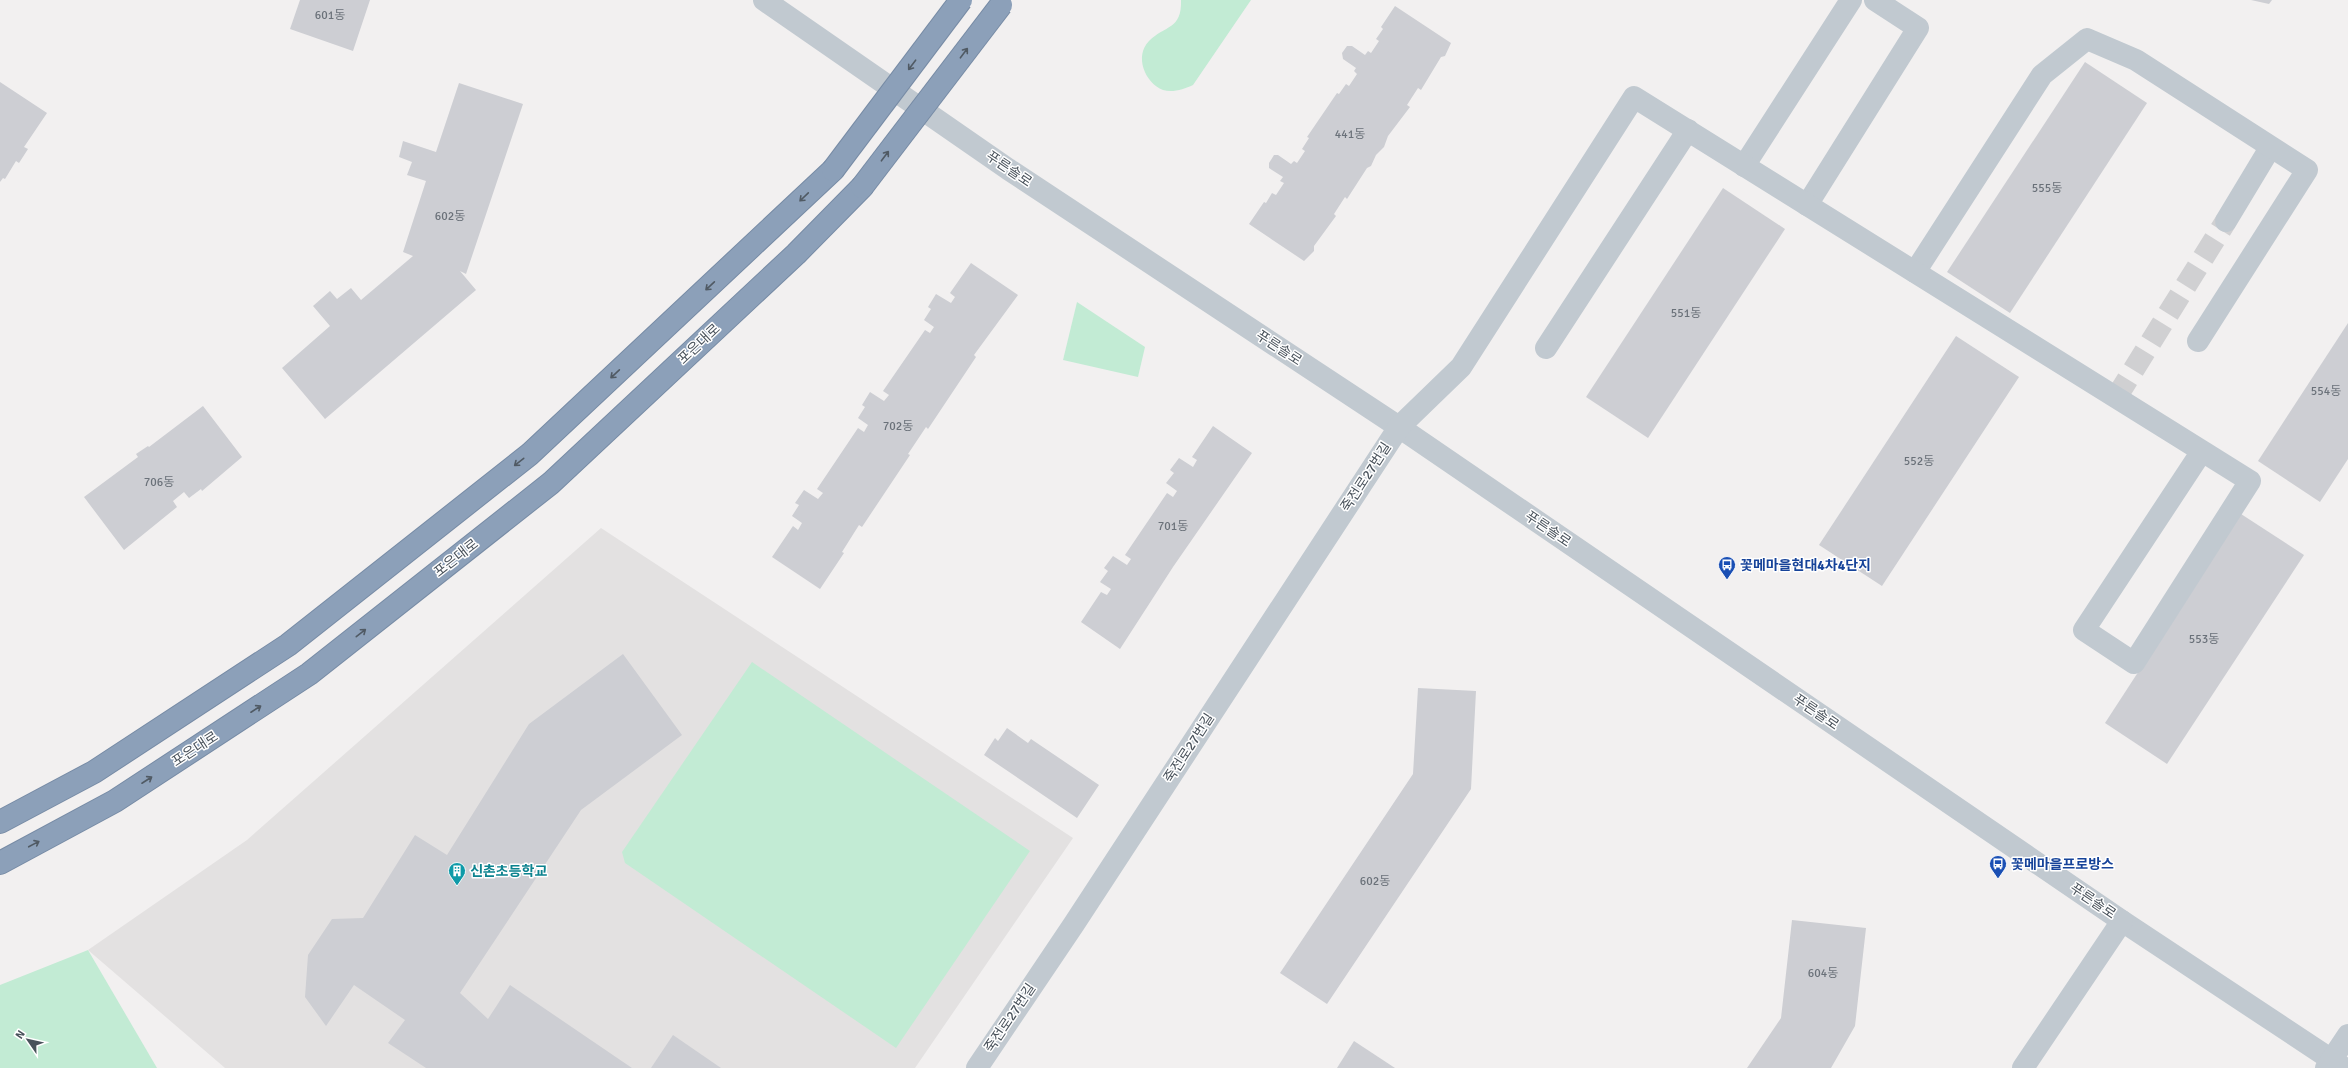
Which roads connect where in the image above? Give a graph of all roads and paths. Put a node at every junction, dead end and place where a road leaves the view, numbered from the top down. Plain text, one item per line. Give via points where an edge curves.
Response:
1 (764, 0) edge
2 (961, 0) edge
3 (1851, 0) edge
4 (1875, 0) edge
5 (1002, 2) edge
6 (1688, 130) junction
7 (2270, 148) junction
8 (1744, 166) junction
9 (1807, 205) junction
10 (2226, 221) tunnel mouth
11 (1915, 272) junction
12 (2198, 341) dead end
13 (1546, 348) dead end
14 (1399, 426) junction
15 (2202, 451) junction
16 (0, 822) edge
17 (0, 863) edge
18 (2122, 921) junction
19 (2348, 1035) edge
20 (2334, 1065) edge
21 (977, 1068) edge
22 (2023, 1068) edge

1 - 14 street, 푸른솔로 via 1008,169
2 -> 16 highway, bridge via 833,170 530,454 288,645 94,772
3 - 8 street
4 - 9 street via 1918,28
17 -> 5 highway, 포은대로, bridge via 115,801 309,674 551,483 796,254 862,188
6 - 8 street
6 - 13 street
6 - 14 street, 죽전로27번길 via 1634,97 1462,366
7 - 10 street
7 - 11 street via 2136,60 2087,39 2042,75
7 - 12 street via 2307,170
8 - 9 street
9 - 11 street
11 - 15 street
14 - 18 street, 푸른솔로
14 - 21 street, 죽전로27번길 via 1078,918
15 - 15 street via 2084,630 2134,663 2250,481
18 - 20 street, 푸른솔로
18 - 22 street
19 - 20 street

